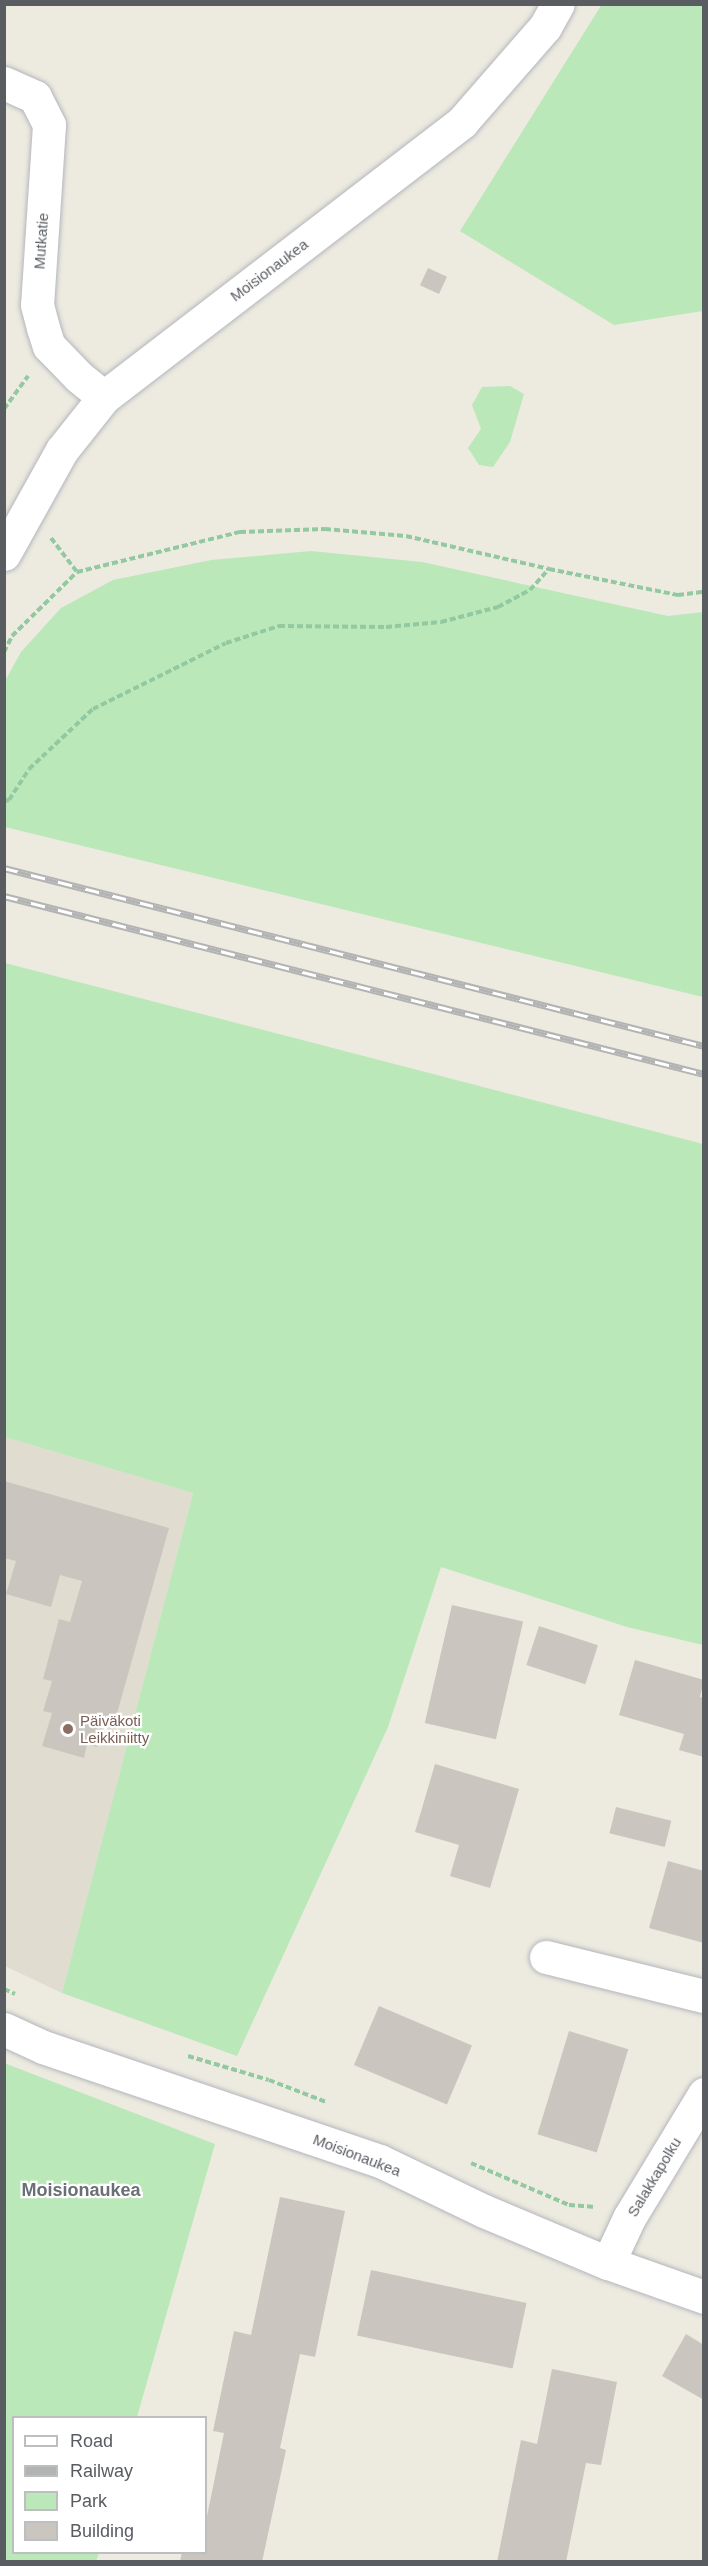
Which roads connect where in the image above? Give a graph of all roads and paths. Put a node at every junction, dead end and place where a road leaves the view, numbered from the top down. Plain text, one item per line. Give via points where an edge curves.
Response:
1 (558, 4) edge
2 (4, 83) edge
3 (104, 397) junction
4 (28, 508) junction
5 (4, 554) edge
6 (549, 569) junction
7 (77, 572) junction
8 (704, 592) edge
9 (4, 652) edge
10 (4, 801) edge
11 (546, 1958) dead end
12 (704, 1996) edge
13 (4, 2029) edge
14 (704, 2094) edge
15 (608, 2262) junction
16 (704, 2298) edge

1 - 3 street, Moisionaukea via 545,27 462,122
2 - 3 street, Mutkatie via 35,97 49,125 37,305 43,328 49,346
3 - 4 street, Moisionaukea via 62,450
4 - 5 street, Moisionaukea
4 - 7 path
6 - 7 path via 406,536 325,530 240,532
6 - 8 path via 678,595
6 - 10 path via 530,590 498,607 441,622 386,627 279,626 226,643 93,709 29,769 9,800
7 - 9 path via 12,636
11 - 12 street
13 - 15 street, Moisionaukea via 43,2047 380,2161 484,2211
14 - 15 street, Salakkapolku via 629,2218
15 - 16 street, Moisionaukea

